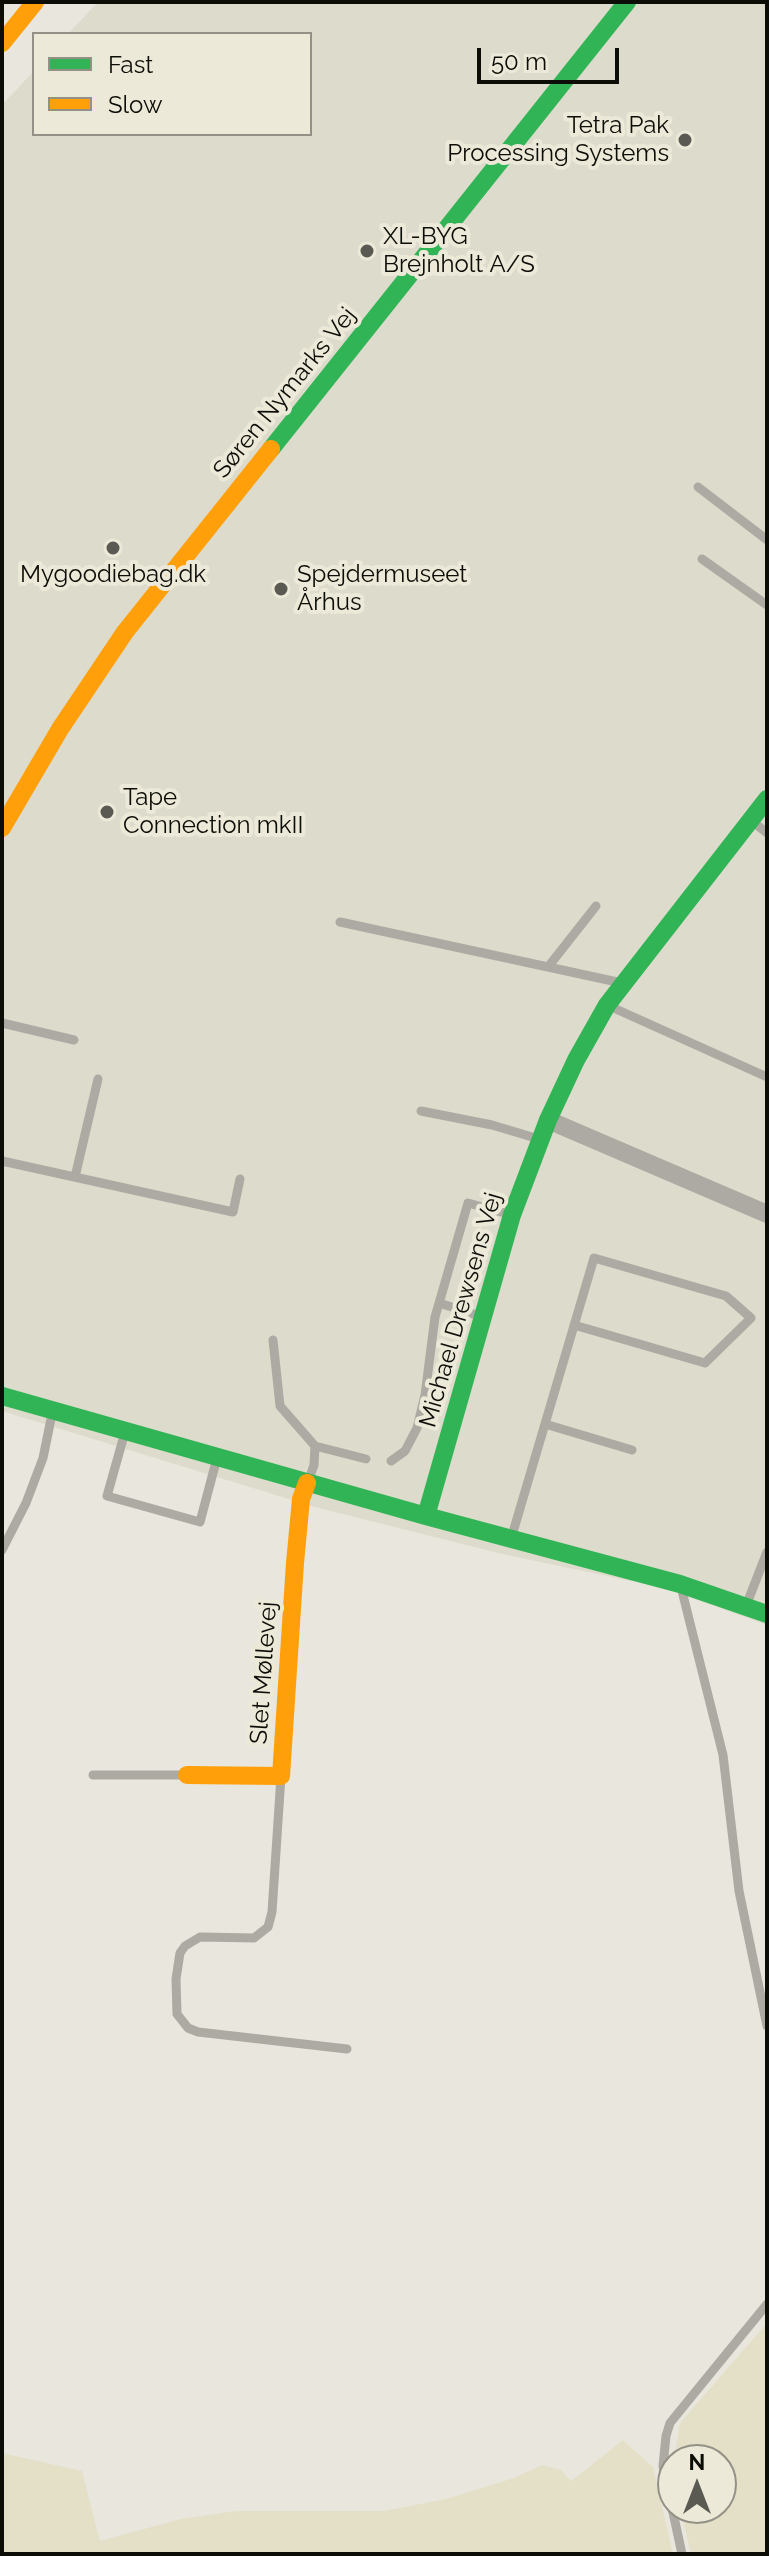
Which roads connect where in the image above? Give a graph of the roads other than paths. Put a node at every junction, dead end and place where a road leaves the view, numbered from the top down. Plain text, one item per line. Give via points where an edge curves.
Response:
1 (14, 2) edge
2 (35, 2) edge
3 (627, 2) edge
4 (2, 20) edge
5 (2, 43) edge
6 (698, 487) dead end
7 (767, 540) edge
8 (702, 559) dead end
9 (767, 605) edge
10 (767, 799) edge
11 (751, 820) junction
12 (2, 828) edge
13 (767, 833) edge
14 (596, 906) dead end
15 (340, 922) dead end
16 (548, 967) junction
17 (624, 983) junction
18 (607, 1005) junction
19 (2, 1023) edge
20 (74, 1040) dead end
21 (767, 1077) edge
22 (98, 1079) dead end
23 (421, 1111) dead end
24 (548, 1120) junction
25 (539, 1139) junction
26 (2, 1161) edge
27 (75, 1177) junction
28 (240, 1179) dead end
29 (767, 1214) edge
30 (512, 1215) junction
31 (439, 1303) junction
32 (483, 1317) junction
33 (574, 1325) junction
34 (273, 1340) dead end
35 (2, 1396) edge
36 (53, 1410) junction
37 (545, 1424) junction
38 (125, 1431) junction
39 (315, 1446) junction
40 (632, 1450) dead end
41 (217, 1458) junction
42 (366, 1459) dead end
43 (391, 1461) dead end
44 (307, 1483) junction
45 (426, 1516) junction
46 (511, 1539) junction
47 (2, 1550) edge
48 (767, 1552) edge
49 (680, 1584) junction
50 (746, 1606) junction
51 (767, 1614) edge
52 (93, 1775) dead end
53 (187, 1775) joint
54 (281, 1776) junction
55 (767, 2026) edge
56 (347, 2049) dead end
57 (767, 2304) edge
58 (682, 2554) edge

1 - 4 street
2 - 5 street
3 - 12 street, Søren Nymarks Vej via 125,632
6 - 7 lane
8 - 9 lane
10 - 11 street, Michael Drewsens Vej
11 - 13 lane
11 - 17 street, Michael Drewsens Vej
14 - 16 lane
15 - 16 lane
16 - 17 lane
17 - 18 street, Michael Drewsens Vej
18 - 21 lane
18 - 24 street, Michael Drewsens Vej
19 - 20 lane
22 - 27 lane
23 - 25 lane
24 - 25 street, Michael Drewsens Vej
24 - 29 street
25 - 30 street, Michael Drewsens Vej
26 - 27 lane
27 - 28 lane via 233,1212
30 - 31 lane via 468,1203
30 - 32 street, Michael Drewsens Vej
31 - 32 lane
31 - 43 lane via 417,1428 405,1451
32 - 45 street, Michael Drewsens Vej
33 - 33 lane via 594,1258 726,1296 751,1318 705,1363
33 - 37 lane
34 - 39 lane via 280,1406
35 - 36 street
36 - 38 street
36 - 47 lane via 43,1458
37 - 40 lane
37 - 46 lane
38 - 41 street
38 - 41 lane via 107,1496 200,1522
39 - 42 lane
39 - 44 lane
41 - 44 street
44 - 45 street
44 - 54 street, Slet Møllevej via 295,1563
45 - 46 street
46 - 49 street
48 - 50 lane
49 - 50 street
49 - 55 lane via 723,1755 739,1891
50 - 51 street
52 - 53 lane, Slet Møllevej
53 - 54 street, Slet Møllevej
54 - 56 lane via 268,1927 246,1940 200,1937 185,1946 176,1979 177,2014 198,2032
57 - 58 lane via 670,2423 663,2466

